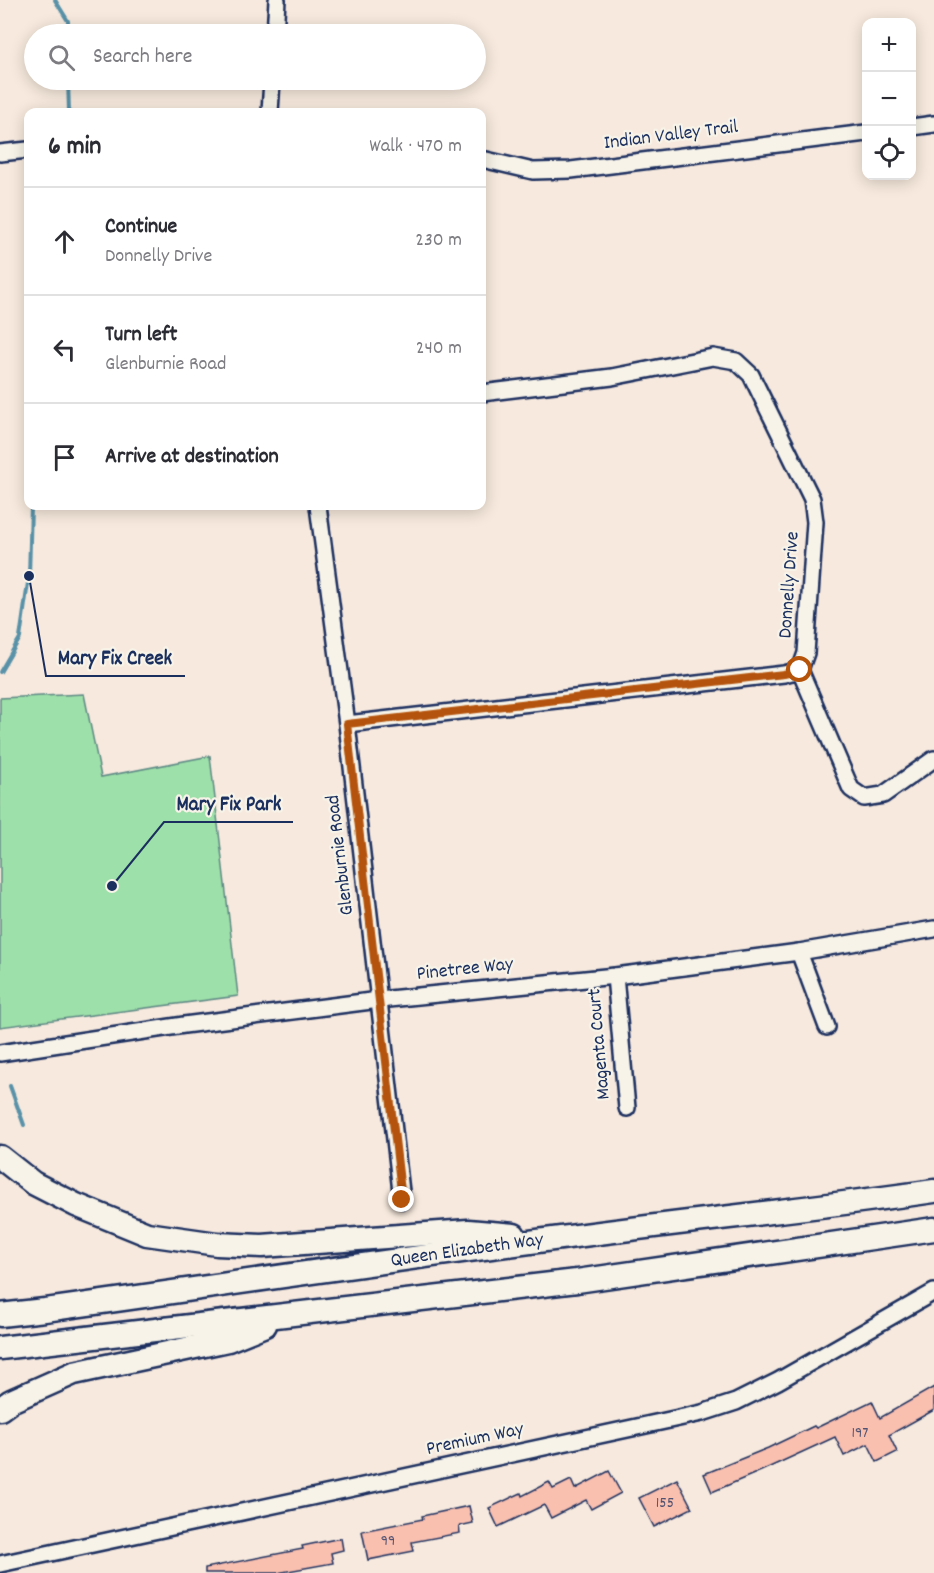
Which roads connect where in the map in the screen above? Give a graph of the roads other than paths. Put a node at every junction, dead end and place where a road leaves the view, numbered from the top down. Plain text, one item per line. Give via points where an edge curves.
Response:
1 (277, 0) edge
2 (276, 24) edge
3 (271, 90) edge
4 (270, 108) edge
5 (934, 124) edge
6 (916, 126) edge
7 (862, 134) edge
8 (24, 150) edge
9 (0, 153) edge
10 (486, 160) edge
11 (486, 393) edge
12 (319, 510) edge
13 (800, 670) junction
14 (347, 724) junction
15 (934, 759) edge
16 (934, 928) edge
17 (799, 952) junction
18 (615, 976) junction
19 (380, 999) junction
20 (827, 1027) dead end
21 (0, 1053) edge
22 (627, 1108) dead end
23 (0, 1157) edge
24 (934, 1191) edge
25 (402, 1200) dead end
26 (934, 1229) edge
27 (558, 1238) junction
28 (934, 1292) edge
29 (297, 1313) junction
30 (0, 1315) edge
31 (0, 1348) edge
32 (0, 1408) edge
33 (0, 1564) edge

1 - 2 street
3 - 4 street
5 - 6 street
7 - 10 street, Indian Valley Trail via 570,170 533,171
8 - 9 street
11 - 13 street, Donnelly Drive via 612,377 714,357 736,361 751,375 812,499 815,522 806,653
12 - 14 street, Glenburnie Road
13 - 14 street
13 - 15 street via 851,789 864,798 883,795
14 - 19 street, Glenburnie Road
16 - 17 street, Pinetree Way
17 - 18 street, Pinetree Way
17 - 20 street
18 - 19 street, Pinetree Way
18 - 22 street, Magenta Court
19 - 21 street, Pinetree Way
19 - 25 street, Glenburnie Road
23 - 27 highway via 33,1183 147,1234 262,1246 468,1231
24 - 27 highway, Queen Elizabeth Way
26 - 29 highway, Queen Elizabeth Way via 577,1281
27 - 30 highway, Queen Elizabeth Way
28 - 33 street, Premium Way via 778,1381 702,1413
29 - 31 highway, Queen Elizabeth Way
29 - 32 highway via 228,1340 74,1373

